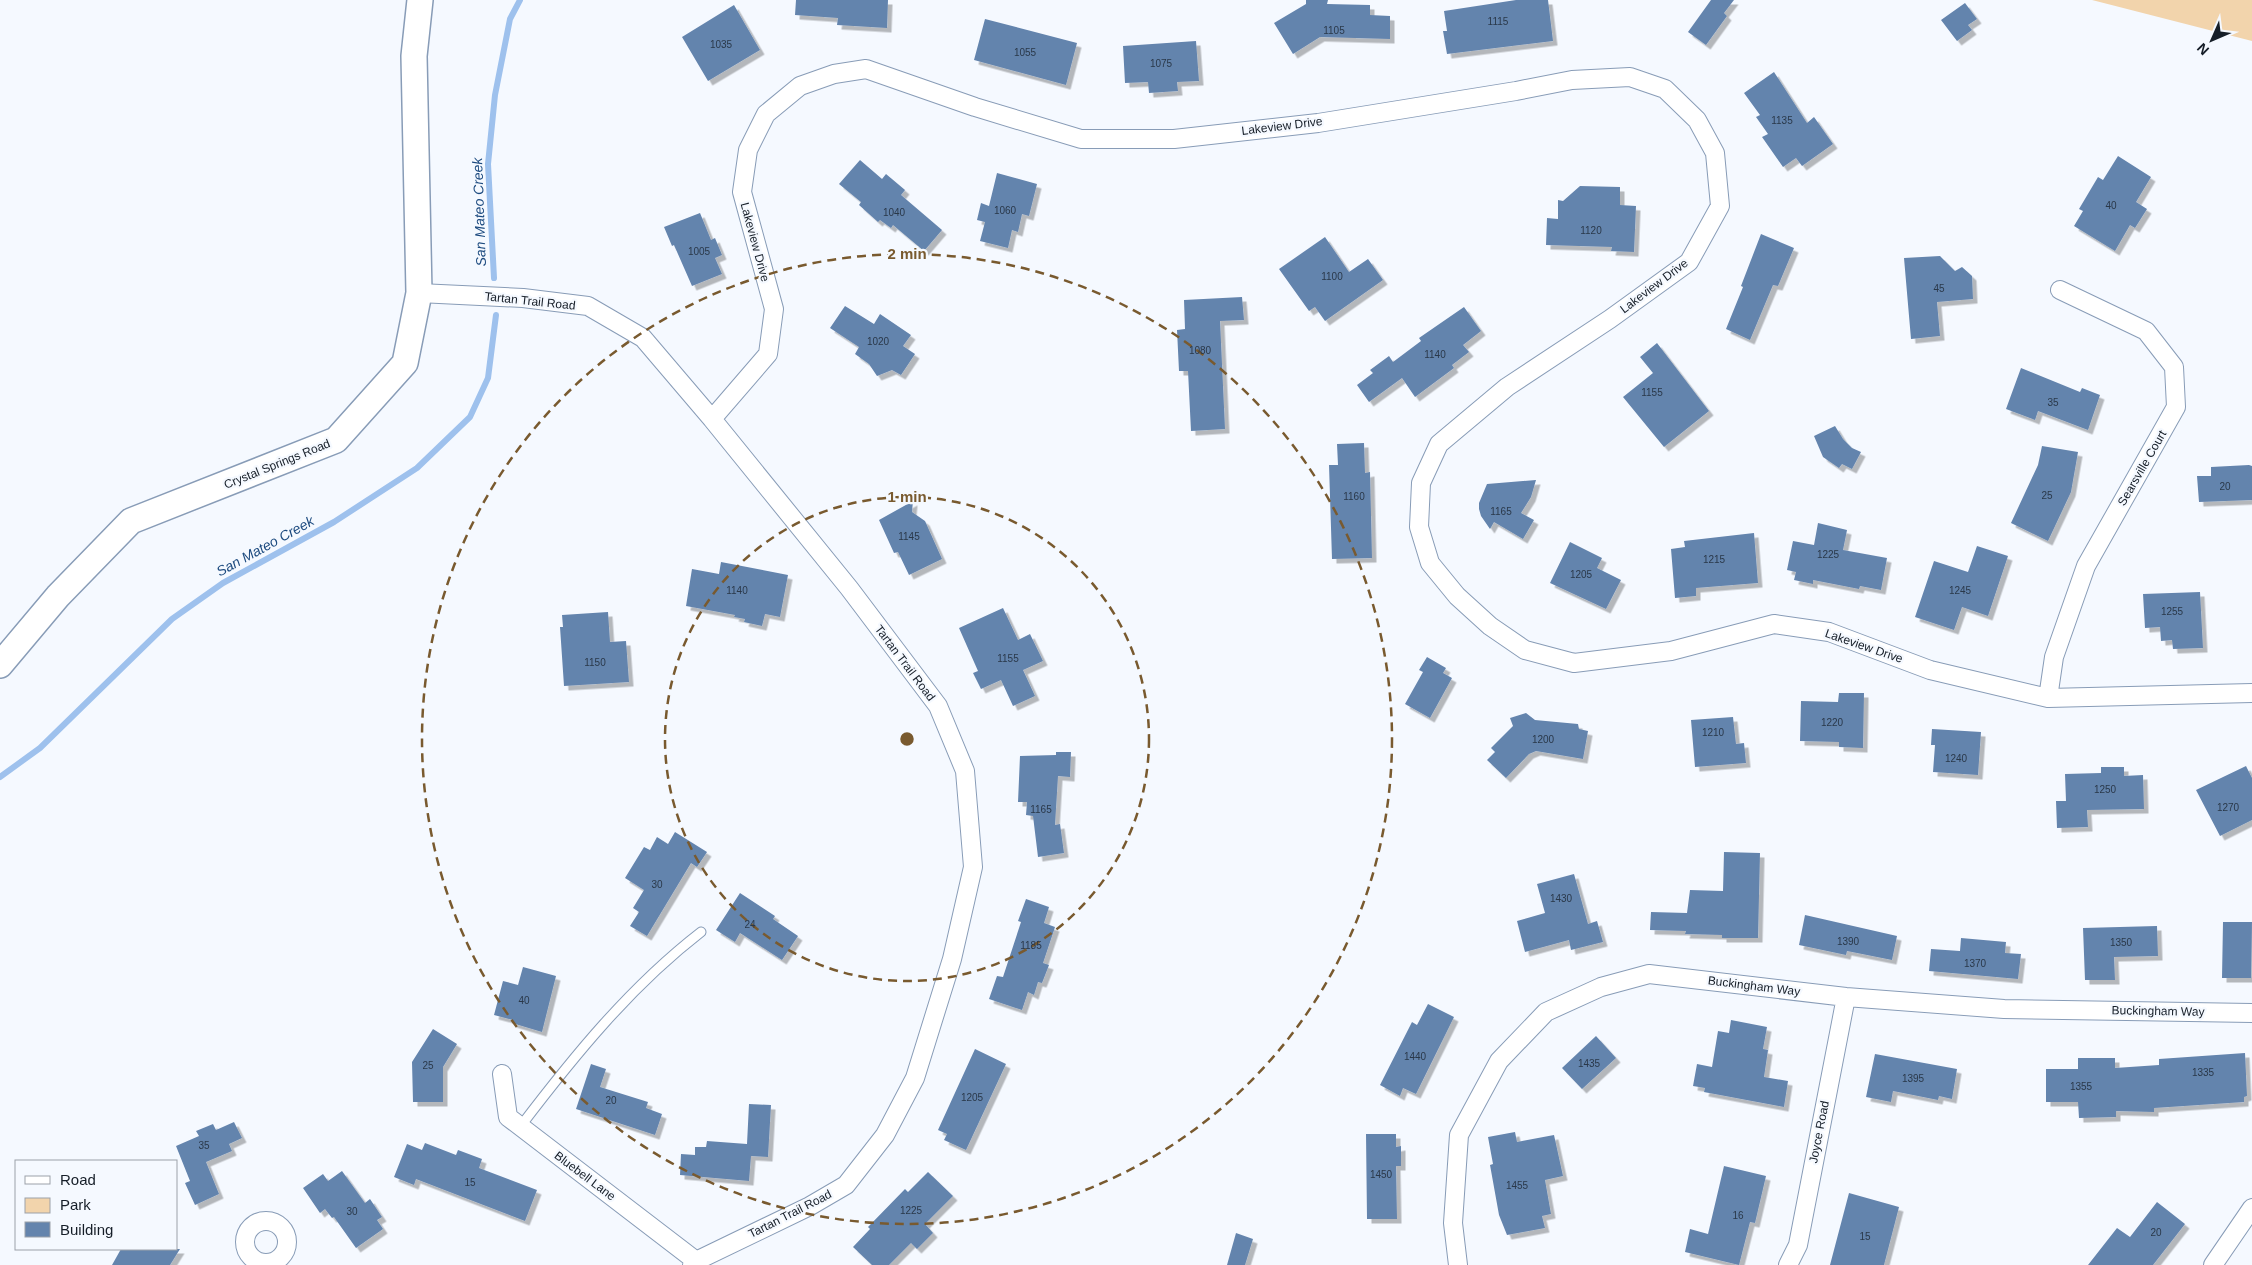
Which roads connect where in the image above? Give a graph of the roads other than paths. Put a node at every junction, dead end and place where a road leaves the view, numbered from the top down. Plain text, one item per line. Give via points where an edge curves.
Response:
1 (420, 0) edge
2 (2060, 290) dead end
3 (419, 293) junction
4 (712, 418) junction
5 (0, 665) edge
6 (2252, 693) edge
7 (2048, 698) junction
8 (702, 932) dead end
9 (1846, 997) junction
10 (2252, 1012) edge
11 (502, 1074) dead end
12 (520, 1127) junction
13 (2252, 1208) edge
14 (694, 1263) edge
15 (1458, 1265) edge
16 (1788, 1265) edge
17 (2212, 1265) edge

1 - 3 main road, Crystal Springs Road via 414,56
2 - 7 street, Searsville Court via 2146,331 2174,367 2176,407 2086,566 2054,657
3 - 4 street, Tartan Trail Road via 523,298 588,306 643,338
3 - 5 main road, Crystal Springs Road via 404,363 336,440 131,521 58,596
4 - 7 street, Lakeview Drive via 768,354 774,309 742,192 748,150 766,114 800,86 834,74 866,69 1081,139 1174,139 1318,123 1572,80 1630,77 1665,89 1697,120 1715,153 1720,206 1689,262 1507,387 1439,444 1421,483 1419,527 1430,563 1457,596 1490,626 1525,650 1574,663 1670,651 1774,624 1830,632 1930,670
4 - 14 street, Tartan Trail Road via 849,588 938,706 965,771 973,867 952,959 915,1078 885,1134 846,1185
6 - 7 street, Lakeview Drive
8 - 12 lane via 671,956 609,1016
9 - 10 street, Buckingham Way via 2004,1009
9 - 15 street, Buckingham Way via 1649,974 1600,987 1546,1012 1499,1061 1459,1135 1453,1223
9 - 16 street, Joyce Road via 1798,1245
11 - 12 street, Bluebell Lane via 508,1118
12 - 14 street, Bluebell Lane
13 - 17 street

